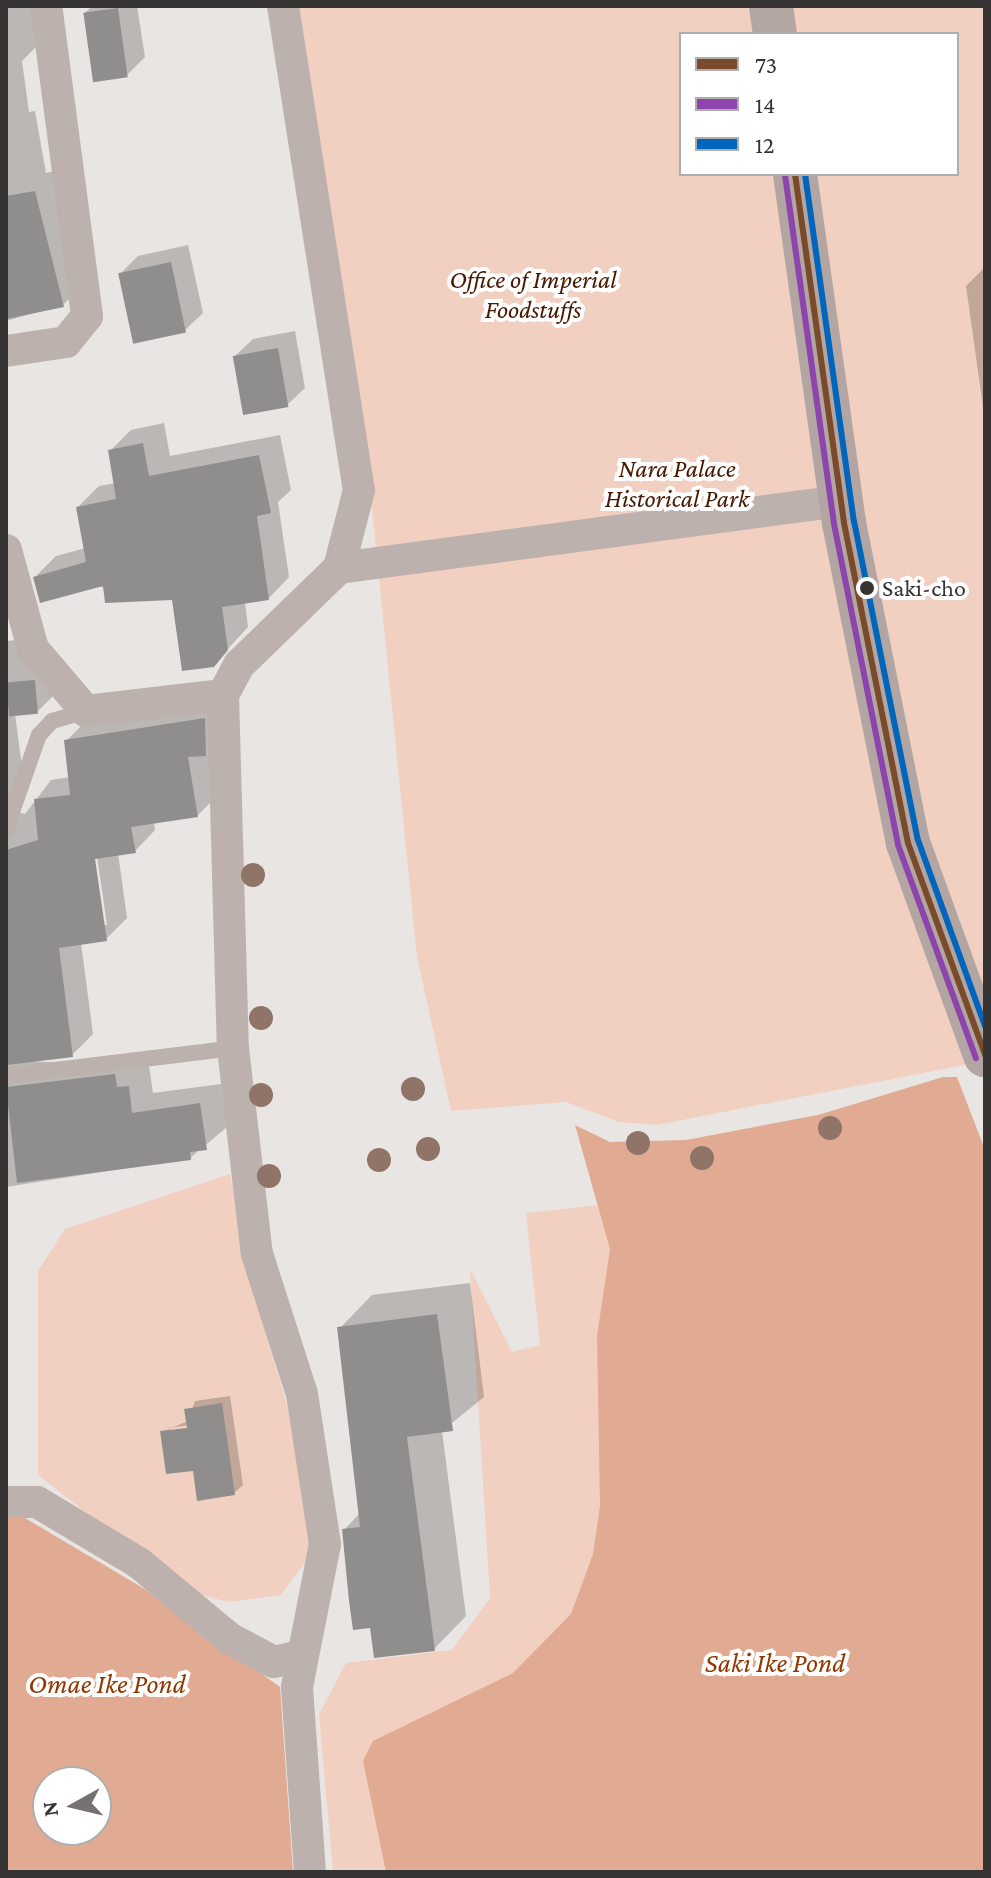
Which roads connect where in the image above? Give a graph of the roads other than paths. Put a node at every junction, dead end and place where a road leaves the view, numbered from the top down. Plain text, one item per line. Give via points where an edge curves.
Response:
1 (46, 6) edge
2 (283, 6) edge
3 (771, 6) edge
4 (775, 32) edge
5 (795, 176) edge
6 (6, 351) edge
7 (840, 501) junction
8 (6, 550) edge
9 (339, 568) junction
10 (17, 632) edge
11 (223, 695) junction
12 (86, 711) junction
13 (6, 829) edge
14 (233, 1048) junction
15 (985, 1055) edge
16 (6, 1076) edge
17 (6, 1502) edge
18 (301, 1656) junction
19 (310, 1872) edge

1 - 6 street via 87,316 66,342
2 - 9 street via 359,490
3 - 4 main road
5 - 7 main road
7 - 9 street
7 - 15 main road via 908,843
8 - 10 street
9 - 11 street via 239,665
10 - 12 street
11 - 12 street
11 - 14 street
12 - 13 lane via 52,721 39,735
14 - 16 lane
14 - 18 street via 257,1254 316,1456 325,1544
17 - 18 street via 37,1502 139,1563 229,1638 274,1662
18 - 19 street via 298,1754

